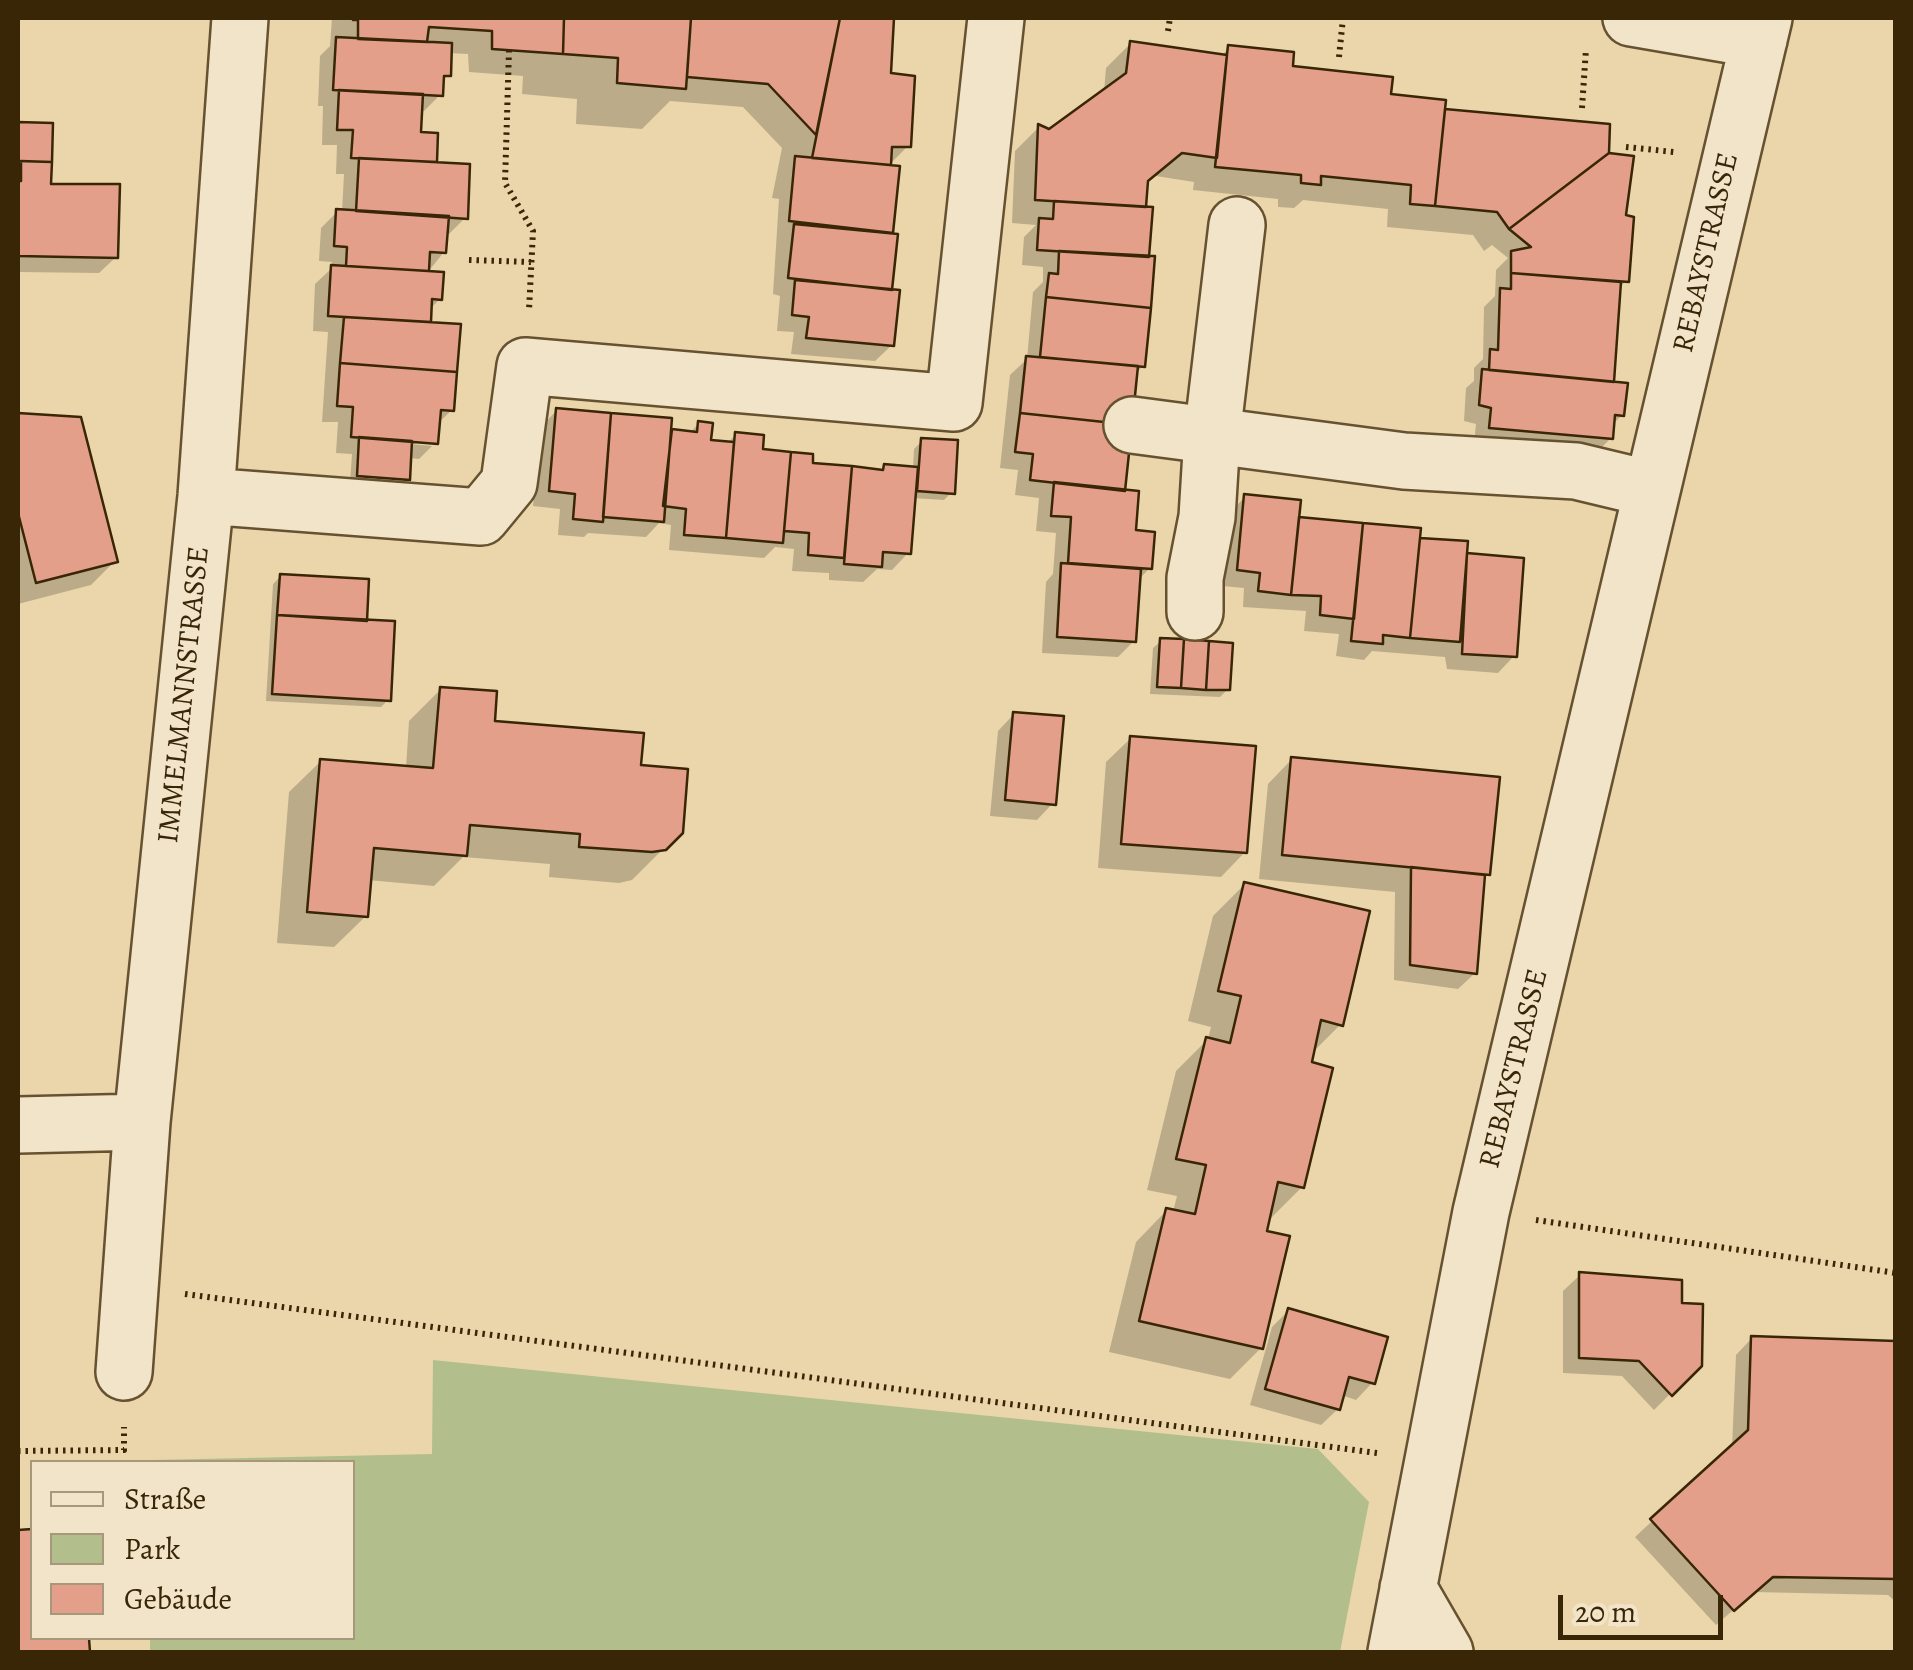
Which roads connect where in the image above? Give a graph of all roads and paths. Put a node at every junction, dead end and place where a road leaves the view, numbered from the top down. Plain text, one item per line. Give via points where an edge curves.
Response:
1 (240, 18) edge
2 (996, 18) edge
3 (1170, 18) edge
4 (1342, 18) edge
5 (1609, 26) edge
6 (1761, 29) edge
7 (1168, 32) dead end
8 (509, 50) dead end
9 (1338, 57) dead end
10 (1582, 108) dead end
11 (1237, 225) dead end
12 (469, 260) dead end
13 (532, 262) junction
14 (526, 366) junction
15 (1132, 426) dead end
16 (1212, 436) junction
17 (1651, 489) junction
18 (206, 496) junction
19 (1195, 612) dead end
20 (142, 1122) junction
21 (18, 1125) edge
22 (1480, 1212) junction
23 (1896, 1273) edge
24 (129, 1287) junction
25 (124, 1372) joint
26 (18, 1451) edge
27 (1433, 1461) junction
28 (1408, 1588) junction
29 (1396, 1652) edge
30 (1445, 1652) edge

1 - 18 street, IMMELMANNSTRASSE
2 - 14 street via 954,403
3 - 7 path
4 - 9 path
5 - 6 street
5 - 10 path
6 - 17 street, REBAYSTRASSE
8 - 13 path via 504,183 533,231
11 - 16 street
12 - 13 path
13 - 14 path
14 - 18 street via 510,484 481,518
15 - 16 street
16 - 17 street via 1404,461 1576,472
16 - 19 street
17 - 22 street, REBAYSTRASSE
18 - 20 street, IMMELMANNSTRASSE
20 - 21 street
20 - 24 street, IMMELMANNSTRASSE
22 - 23 path
22 - 27 street, REBAYSTRASSE
24 - 25 street, IMMELMANNSTRASSE
24 - 27 path
25 - 26 path via 124,1450
27 - 28 street, REBAYSTRASSE
28 - 29 street, REBAYSTRASSE
28 - 30 street

